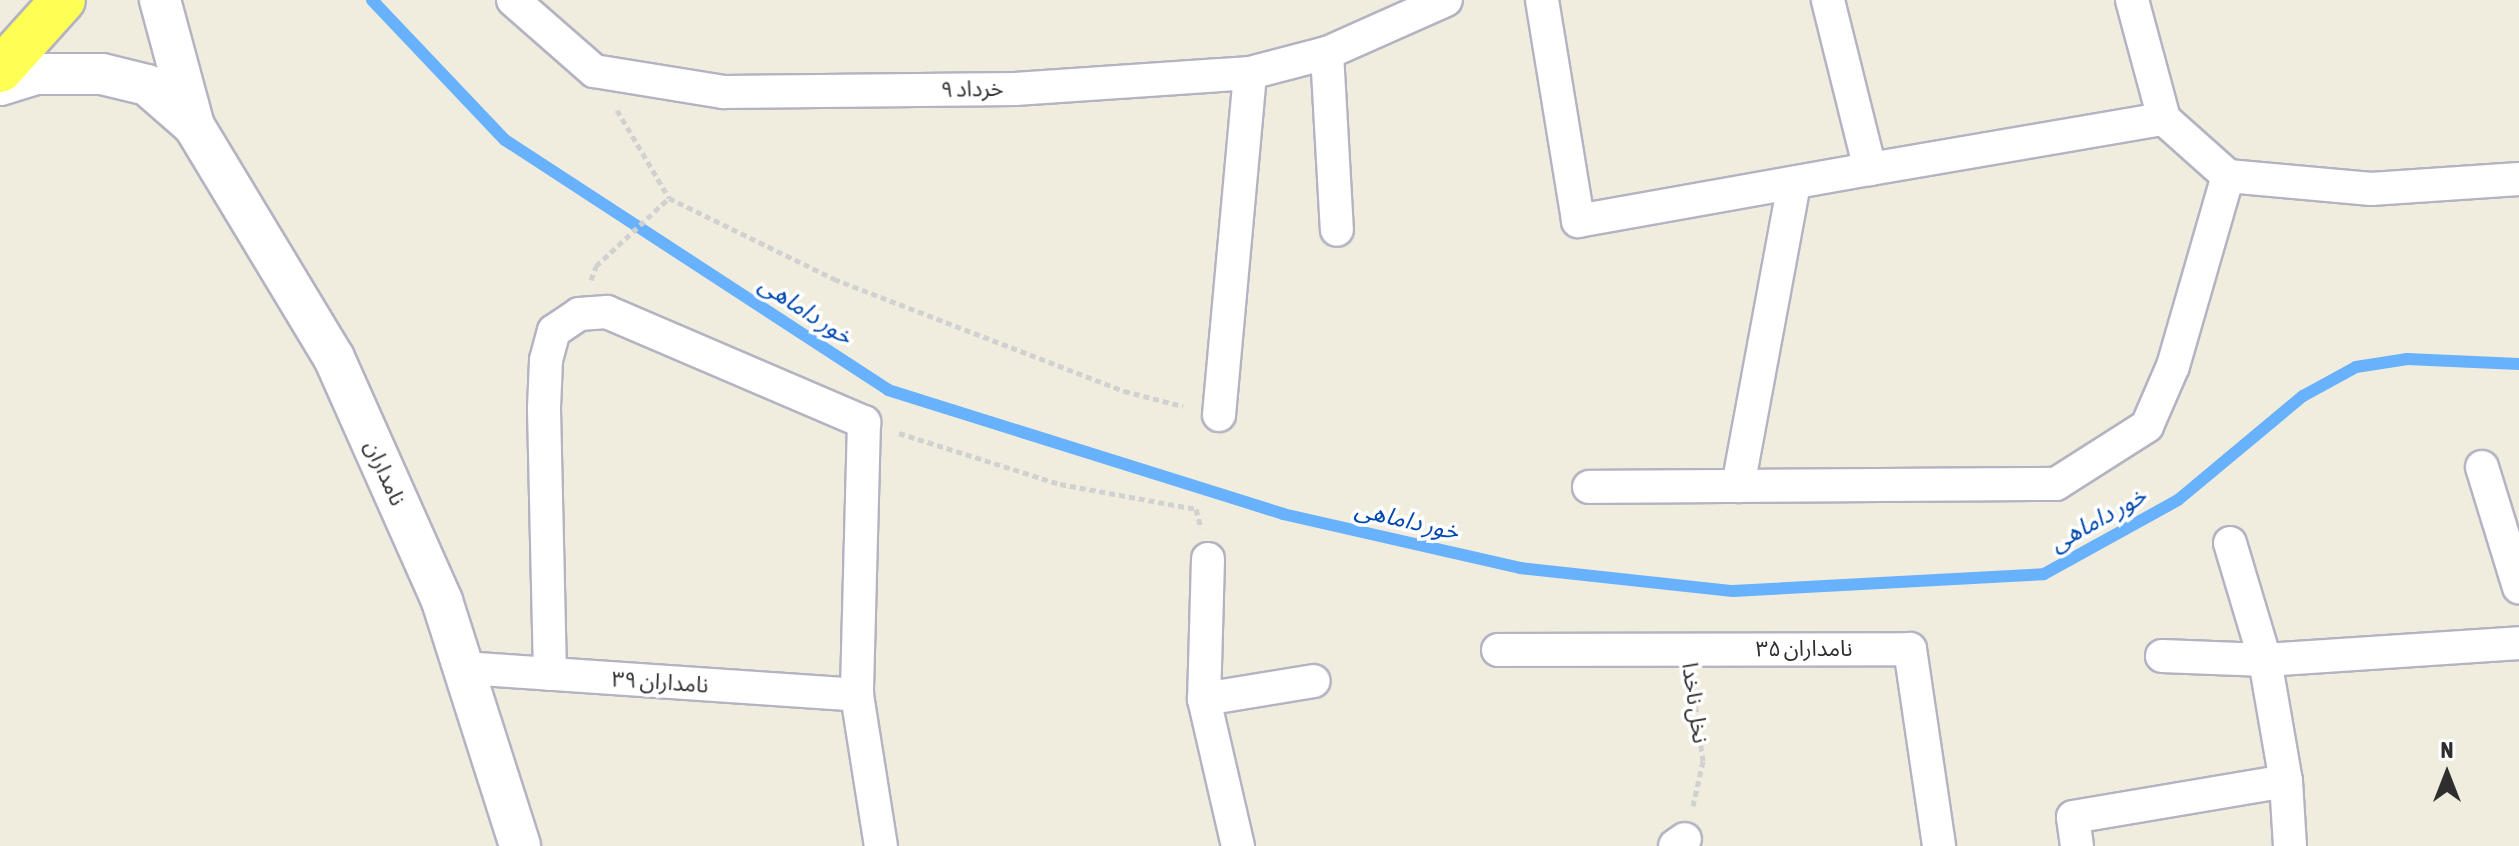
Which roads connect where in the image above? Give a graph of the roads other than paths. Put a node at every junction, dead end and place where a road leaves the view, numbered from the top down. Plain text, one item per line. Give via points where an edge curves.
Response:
1 (63, 0) edge
2 (160, 0) edge
3 (513, 0) edge
4 (1446, 0) edge
5 (1542, 0) edge
6 (1828, 0) edge
7 (2132, 0) edge
8 (1327, 53) junction
9 (0, 70) edge
10 (1250, 73) junction
11 (0, 85) edge
12 (2164, 119) junction
13 (194, 126) junction
14 (1870, 169) junction
15 (2228, 176) junction
16 (2519, 179) edge
17 (1794, 183) junction
18 (1337, 230) dead end
19 (1219, 415) road end
20 (2482, 467) dead end
21 (1738, 486) junction
22 (1589, 487) dead end
23 (2230, 543) dead end
24 (1208, 559) road end
25 (2519, 587) edge
26 (2519, 643) edge
27 (1498, 650) dead end
28 (2162, 656) dead end
29 (2265, 660) junction
30 (464, 668) junction
31 (550, 674) junction
32 (1314, 681) dead end
33 (857, 695) junction
34 (1204, 699) junction
35 (2286, 781) junction
36 (520, 846) edge
37 (881, 846) edge
38 (1238, 846) edge
39 (1939, 846) edge
40 (2077, 846) edge
41 (2290, 846) edge

1 - 9 main road
2 - 13 street, نامداران
3 - 10 street, خرداد ۹ via 594,71 724,92 1015,89
4 - 8 street, خرداد ۹
5 - 17 street via 1578,221
6 - 14 street
7 - 12 street
8 - 10 street, خرداد ۹
8 - 18 street
10 - 19 street
11 - 13 street, نامداران via 36,74 102,74 147,85
12 - 14 street
12 - 15 street
13 - 30 street, نامداران via 334,358 442,601
14 - 17 street
15 - 16 street via 2371,189
15 - 21 street via 2173,366 2147,426 2056,484
17 - 21 street
20 - 25 street
21 - 22 street
23 - 29 street
24 - 34 street
26 - 29 street
27 - 39 street, نامداران ۳۵ via 1910,649
28 - 29 street
29 - 35 street
30 - 31 street, نامداران ۳۹
30 - 36 street, نامداران
31 - 33 street, نامداران ۳۹
31 - 33 street via 546,360 554,331 579,314 607,312 864,422
32 - 34 street
33 - 37 street
34 - 38 street
35 - 40 street via 2073,817
35 - 41 street

